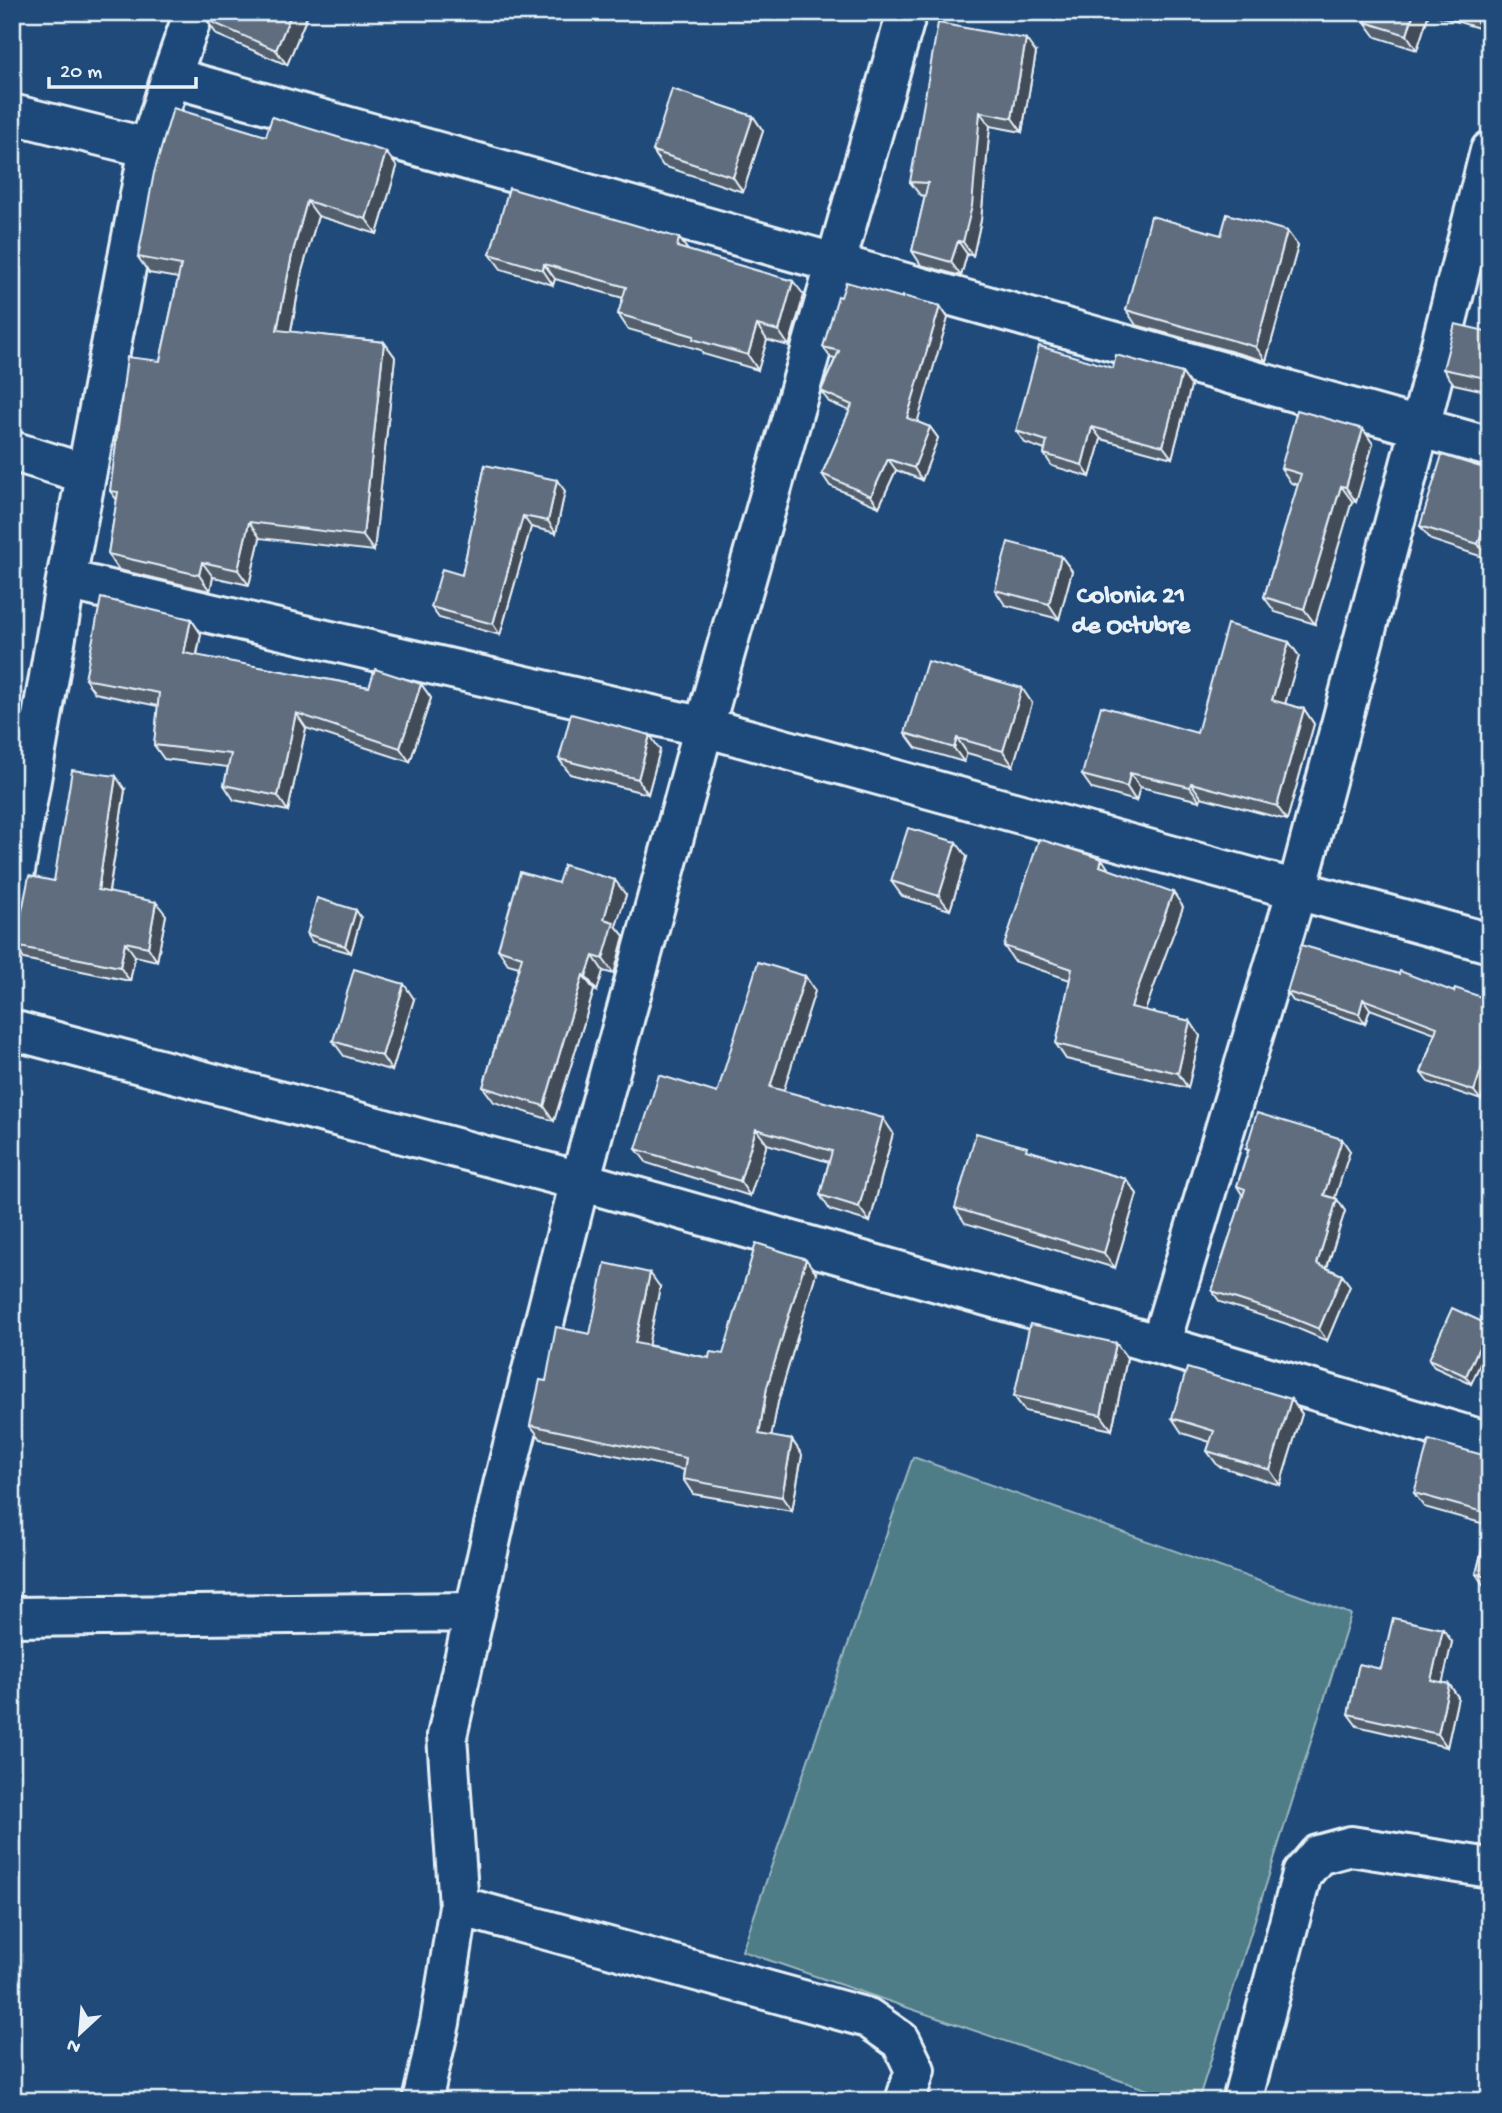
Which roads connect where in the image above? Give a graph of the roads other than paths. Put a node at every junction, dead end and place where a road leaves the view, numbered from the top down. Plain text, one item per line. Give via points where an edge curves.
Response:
1 (194, 12) edge
2 (907, 12) edge
3 (171, 77) junction
4 (12, 114) edge
5 (149, 148) junction
6 (1490, 150) edge
7 (837, 263) junction
8 (1420, 427) junction
9 (1490, 447) edge
10 (12, 451) edge
11 (86, 474) junction
12 (66, 580) junction
13 (704, 727) junction
14 (19, 804) edge
15 (12, 888) edge
16 (1297, 890) junction
17 (1490, 943) edge
18 (12, 1030) edge
19 (580, 1181) junction
20 (1160, 1345) junction
21 (1490, 1441) edge
22 (475, 1612) junction
23 (12, 1617) edge
24 (1490, 1868) edge
25 (459, 1906) junction
26 (422, 2101) edge
27 (905, 2101) edge
28 (1242, 2101) edge

1 - 3 street
2 - 7 street
3 - 5 street
3 - 7 street
4 - 5 street
5 - 11 street
6 - 8 street
7 - 8 street
7 - 13 street
8 - 9 street
8 - 16 street
10 - 11 street
11 - 12 street
12 - 13 street
12 - 14 street
13 - 16 street
13 - 19 street
14 - 15 street
16 - 17 street
16 - 20 street
18 - 19 street
19 - 20 street
19 - 22 street
20 - 21 street
22 - 23 street
22 - 25 street via 447,1736
24 - 28 street via 1351,1846 1318,1854 1301,1874
25 - 26 street
25 - 27 street via 868,2018 901,2041 915,2070

